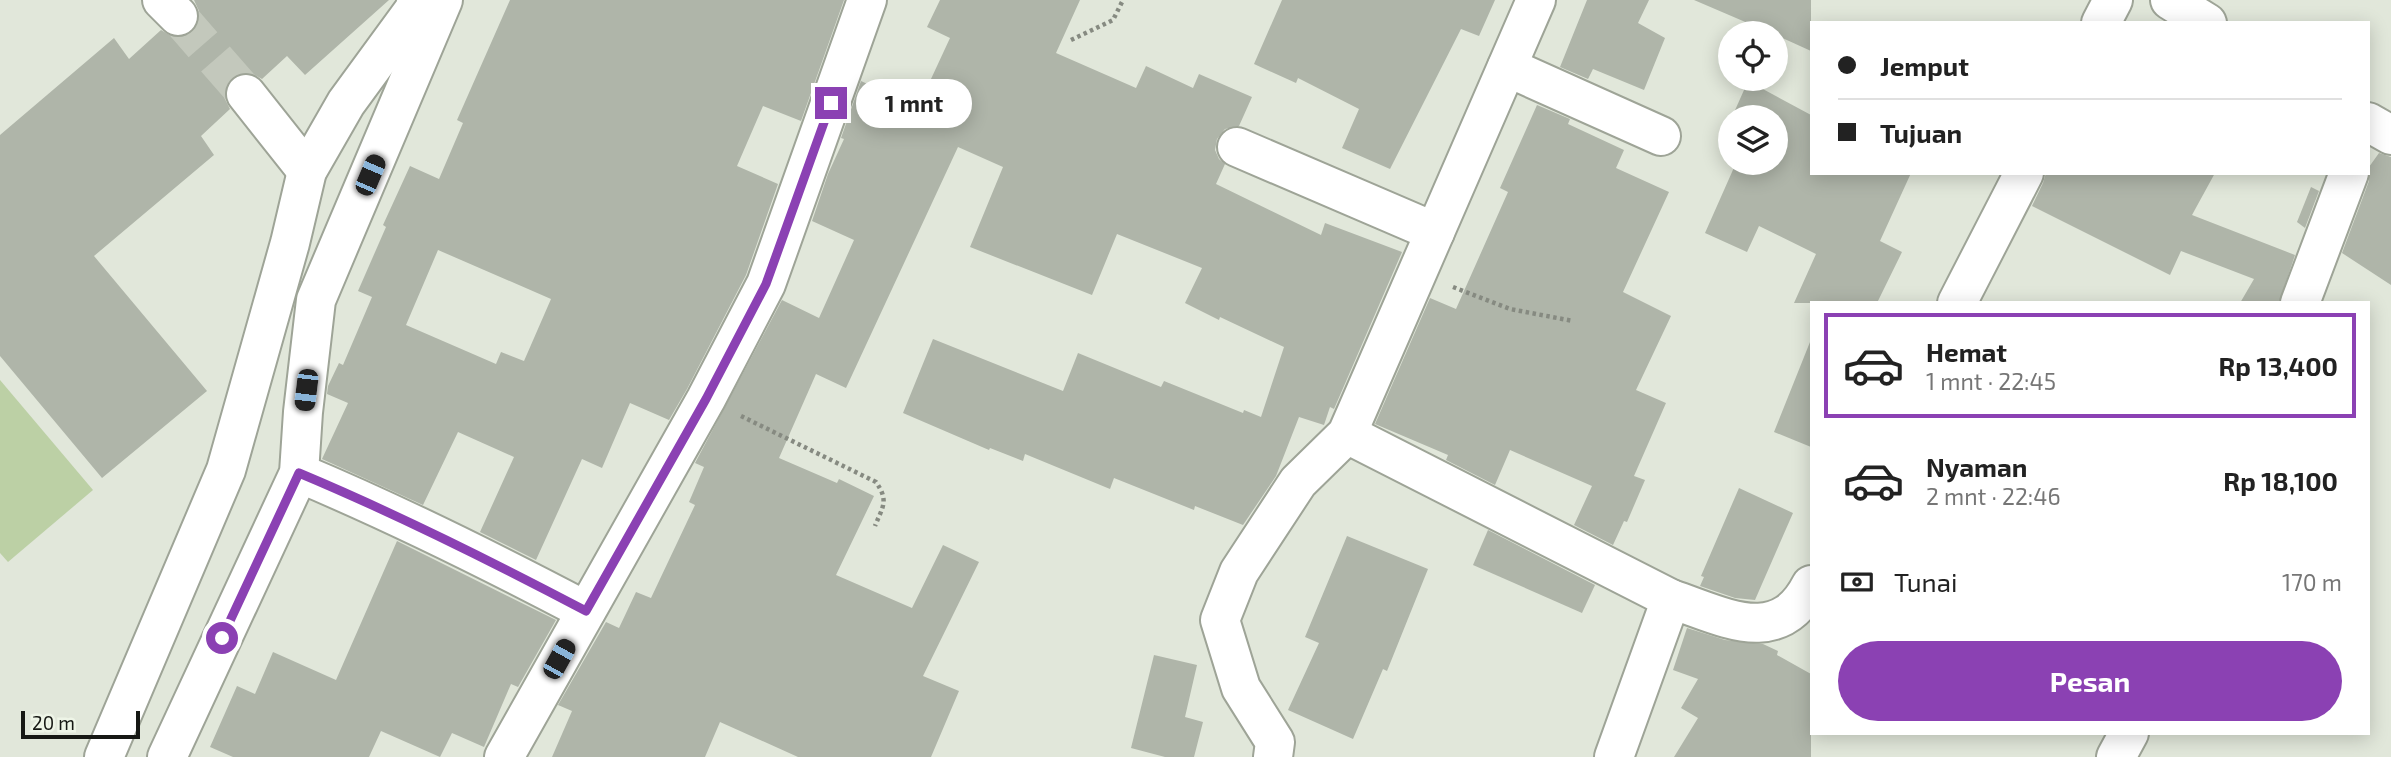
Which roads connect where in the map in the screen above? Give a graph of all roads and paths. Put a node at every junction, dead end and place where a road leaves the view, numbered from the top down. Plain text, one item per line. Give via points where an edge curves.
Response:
1 (417, 0) edge
2 (443, 0) edge
3 (867, 0) edge
4 (1123, 0) edge
5 (1536, 0) edge
6 (2113, 0) edge
7 (2170, 0) edge
8 (2102, 21) edge
9 (2204, 21) edge
10 (1071, 40) dead end
11 (1507, 67) junction
12 (246, 94) tunnel mouth
13 (2370, 124) edge
14 (2391, 135) edge
15 (1661, 136) dead end
16 (1237, 148) dead end
17 (307, 171) junction
18 (2023, 175) edge
19 (2348, 175) edge
20 (1435, 232) junction
21 (1417, 274) junction
22 (1958, 301) edge
23 (2301, 301) edge
24 (1573, 321) dead end
25 (706, 399) junction
26 (1347, 434) junction
27 (299, 473) junction
28 (876, 526) dead end
29 (1810, 587) edge
30 (1671, 599) junction
31 (586, 611) junction
32 (2128, 735) edge
33 (104, 757) edge
34 (167, 757) edge
35 (505, 757) edge
36 (1273, 757) edge
37 (1614, 757) edge
38 (2116, 757) edge

1 - 17 street via 345,103
2 - 27 street via 316,300
3 - 25 street via 766,284
4 - 10 path via 1113,20
5 - 11 street
6 - 8 street
7 - 9 street
11 - 15 street
11 - 20 street
12 - 17 street
13 - 14 street
16 - 20 street
17 - 33 street via 222,482
18 - 22 street
19 - 23 street
20 - 21 street
21 - 24 path via 1510,309
21 - 26 street
25 - 28 path via 876,482 885,500
25 - 31 street
26 - 30 street
26 - 36 street via 1298,482 1239,572 1220,620 1241,688 1275,742
27 - 31 street via 452,541
27 - 34 street
29 - 30 street via 1802,603 1782,618 1748,625
30 - 37 street
31 - 35 street
32 - 38 street

